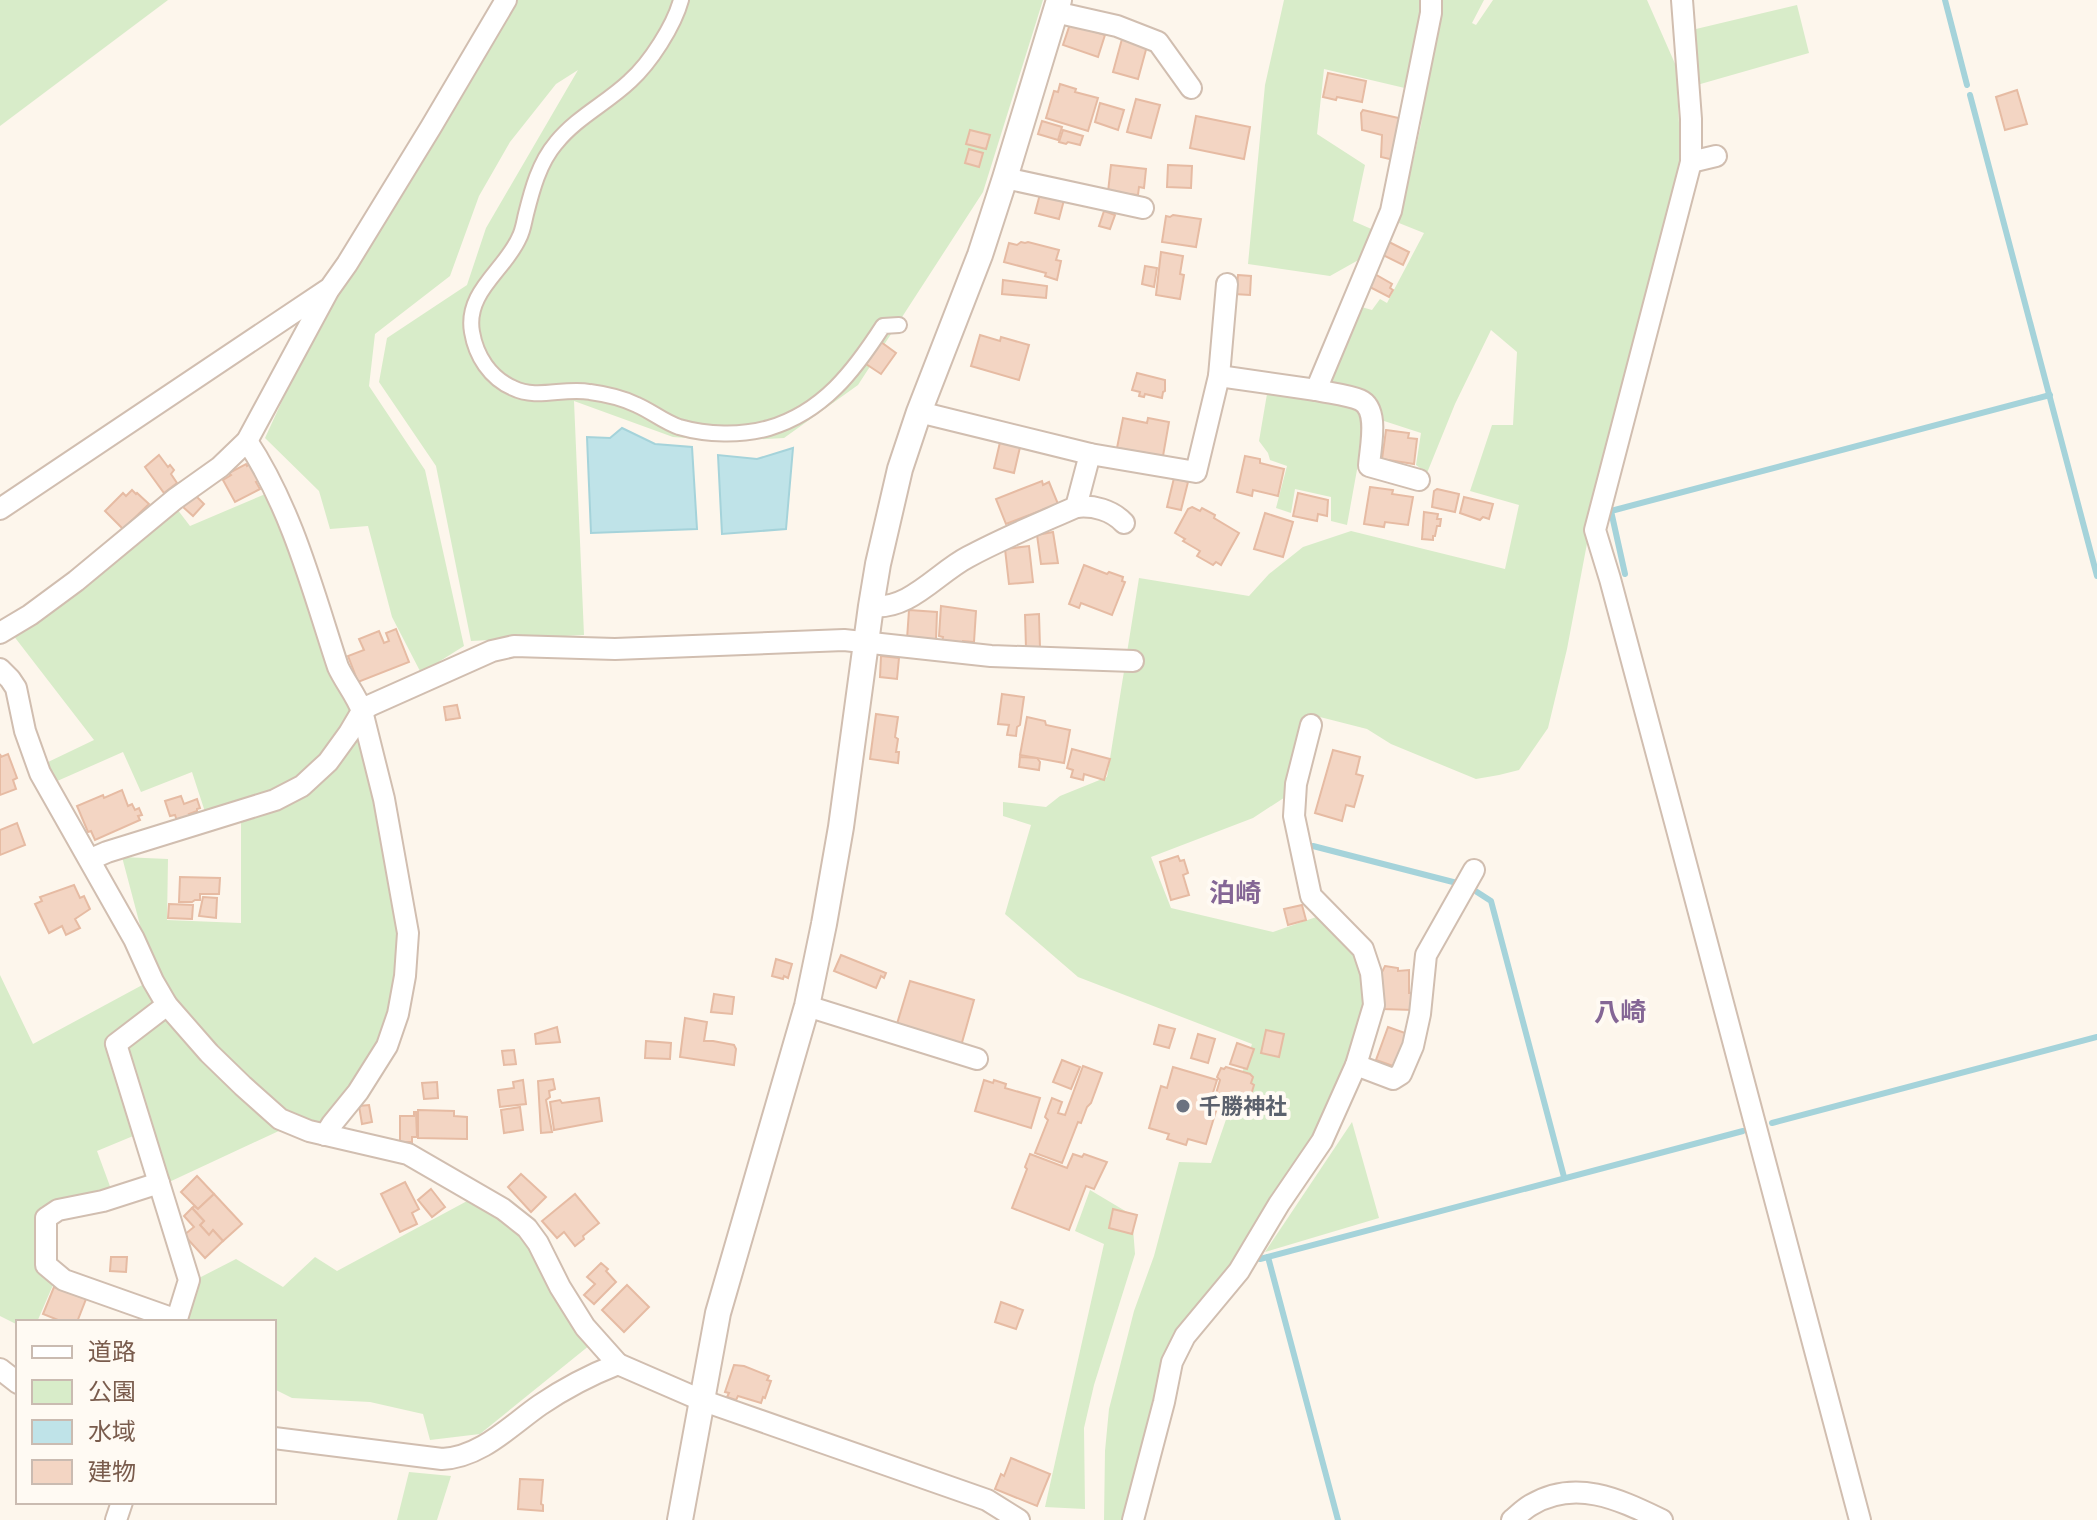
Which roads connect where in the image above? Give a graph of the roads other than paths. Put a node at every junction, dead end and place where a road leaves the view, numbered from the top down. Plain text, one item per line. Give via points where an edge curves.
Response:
1 (506, 0) edge
2 (681, 0) edge
3 (1431, 0) edge
4 (1682, 0) edge
5 (1057, 6) edge
6 (1191, 88) dead end
7 (1716, 156) dead end
8 (1691, 162) junction
9 (1005, 178) junction
10 (1143, 208) dead end
11 (1227, 284) dead end
12 (330, 288) junction
13 (899, 325) dead end
14 (1219, 376) junction
15 (1316, 390) junction
16 (919, 412) junction
17 (247, 441) junction
18 (1090, 454) junction
19 (1419, 480) dead end
20 (1076, 507) junction
21 (0, 509) edge
22 (1124, 523) dead end
23 (871, 606) junction
24 (0, 633) edge
25 (867, 643) junction
26 (1133, 661) dead end
27 (0, 669) edge
28 (362, 711) junction
29 (1311, 725) dead end
30 (91, 859) junction
31 (1474, 870) dead end
32 (167, 1005) junction
33 (807, 1006) junction
34 (977, 1059) dead end
35 (1356, 1065) junction
36 (325, 1135) junction
37 (159, 1183) junction
38 (174, 1320) edge
39 (177, 1320) edge
40 (618, 1364) junction
41 (0, 1369) edge
42 (16, 1381) edge
43 (701, 1400) junction
44 (276, 1438) edge
45 (680, 1520) edge
46 (1019, 1520) edge
47 (1133, 1520) edge
48 (1512, 1520) edge
49 (1662, 1520) edge
50 (1860, 1520) edge

1 - 12 street
2 - 13 street via 671,24 631,81 571,126 541,167 519,238 472,311 471,329 484,363 511,388 530,394 587,391 636,404 679,427 753,432 817,405 852,372 883,326
3 - 15 street via 1391,211
4 - 8 street
5 - 6 street via 1158,42
5 - 9 street
7 - 8 street
8 - 50 street via 1595,530
9 - 10 street
9 - 16 street
11 - 14 street
12 - 17 street
12 - 21 street
14 - 15 street
14 - 18 street via 1196,472
15 - 19 street via 1368,406 1373,418 1369,466
16 - 18 street
16 - 23 street via 900,469
17 - 24 street via 76,581
17 - 28 street via 276,492 338,667
18 - 20 street
20 - 22 street via 1116,514
20 - 23 street via 966,558 929,586 886,608
23 - 25 street
25 - 26 street via 991,656
25 - 28 street via 514,646 492,651
25 - 33 street via 841,827
27 - 30 street via 16,688 40,773
28 - 30 street via 328,762 302,786 275,800
28 - 36 street via 408,933 405,976 387,1046
29 - 35 street via 1294,816 1311,896 1363,949 1371,973 1374,1005
30 - 32 street
31 - 35 street via 1426,955 1420,1014 1401,1074 1393,1079
32 - 36 street via 280,1119
32 - 37 street via 116,1044
33 - 34 street
33 - 43 street via 718,1313
35 - 47 street via 1322,1141 1239,1271 1185,1336 1172,1362
36 - 40 street via 408,1154 503,1209 527,1228 585,1327
37 - 38 street via 58,1210 46,1218 46,1265 64,1280
37 - 39 street via 189,1280
40 - 43 street
40 - 44 street via 543,1403 482,1448 456,1458
41 - 42 street
43 - 45 street
43 - 46 street via 987,1500
48 - 49 street via 1532,1504 1583,1493 1618,1499

